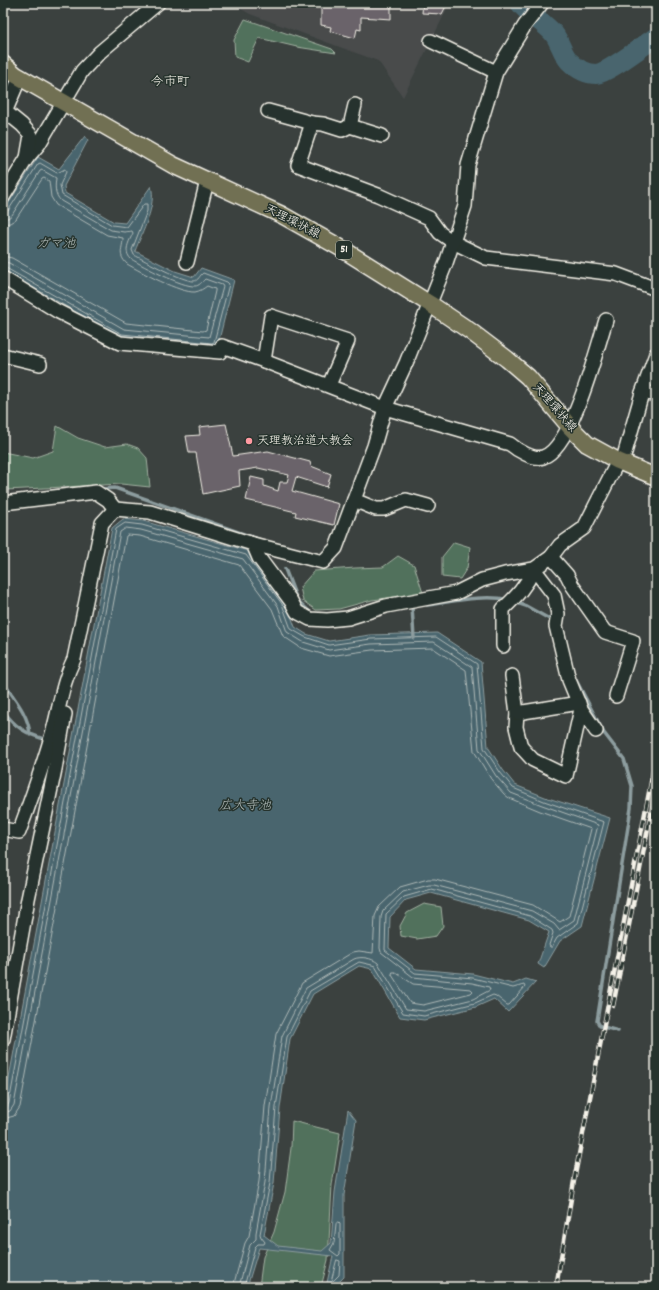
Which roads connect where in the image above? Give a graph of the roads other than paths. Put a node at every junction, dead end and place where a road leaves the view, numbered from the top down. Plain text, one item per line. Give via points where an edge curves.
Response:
1 (158, 3) edge
2 (541, 5) edge
3 (431, 41) dead end
4 (3, 64) edge
5 (496, 72) junction
6 (20, 77) junction
7 (63, 103) junction
8 (355, 105) dead end
9 (268, 111) dead end
10 (4, 115) edge
11 (312, 123) junction
12 (350, 126) junction
13 (382, 136) dead end
14 (27, 158) junction
15 (207, 181) junction
16 (3, 197) edge
17 (453, 242) junction
18 (187, 262) dead end
19 (3, 278) edge
20 (656, 289) edge
21 (430, 304) junction
22 (606, 320) dead end
23 (656, 354) edge
24 (3, 355) edge
25 (264, 360) junction
26 (40, 364) dead end
27 (329, 385) junction
28 (642, 392) junction
29 (656, 394) edge
30 (385, 408) junction
31 (570, 427) junction
32 (620, 462) junction
33 (656, 477) edge
34 (354, 500) junction
35 (3, 503) edge
36 (428, 506) dead end
37 (115, 508) junction
38 (253, 544) junction
39 (551, 557) junction
40 (534, 569) junction
41 (503, 646) dead end
42 (74, 659) junction
43 (512, 676) dead end
44 (616, 696) dead end
45 (580, 706) junction
46 (517, 713) junction
47 (596, 731) dead end
48 (3, 830) edge
49 (3, 1039) edge

1 - 7 street via 100,52 82,72
2 - 5 street via 525,25
3 - 5 street
4 - 6 main road, 天理環状線 / 51
5 - 17 street via 468,165 465,206
6 - 7 main road, 天理環状線 / 51
6 - 10 street
7 - 14 street via 39,144
7 - 15 main road, 天理環状線 / 51 via 173,165
8 - 12 street
9 - 11 street
10 - 14 street via 22,125 31,135
11 - 12 street via 342,130
11 - 17 street via 298,164 429,218 440,233
12 - 13 street
14 - 16 street
15 - 18 street
15 - 21 main road, 天理環状線 / 51 via 282,215
17 - 20 street via 486,258 616,274
17 - 21 street
19 - 25 street via 57,311 120,343 220,352 222,346
21 - 30 street
21 - 31 main road, 天理環状線 / 51 via 470,331 528,377
22 - 31 street
23 - 28 street
24 - 26 street
25 - 27 street
25 - 27 street via 271,316 348,341
27 - 30 street
28 - 29 street
28 - 32 street
30 - 31 street via 510,444 522,453 542,458 551,453
30 - 34 street
31 - 32 main road, 天理環状線 / 51 via 587,444
32 - 33 main road, 天理環状線 / 51
32 - 39 street via 584,528 560,545
34 - 36 street via 376,509 384,509 406,500
34 - 38 street via 336,548 323,562
35 - 37 street via 96,492
37 - 38 street via 150,512
37 - 42 street via 102,523
38 - 40 street via 297,612 310,619 348,618 386,606 456,593 482,580
39 - 40 street
39 - 44 street via 567,575 605,632 633,641
40 - 41 street via 527,584 503,609
40 - 45 street via 554,595 569,680
42 - 48 street via 67,673 54,727 19,832
42 - 49 street via 56,769 28,899
43 - 46 street
45 - 46 street
45 - 46 street via 566,776 533,760 522,747 516,727
45 - 47 street

